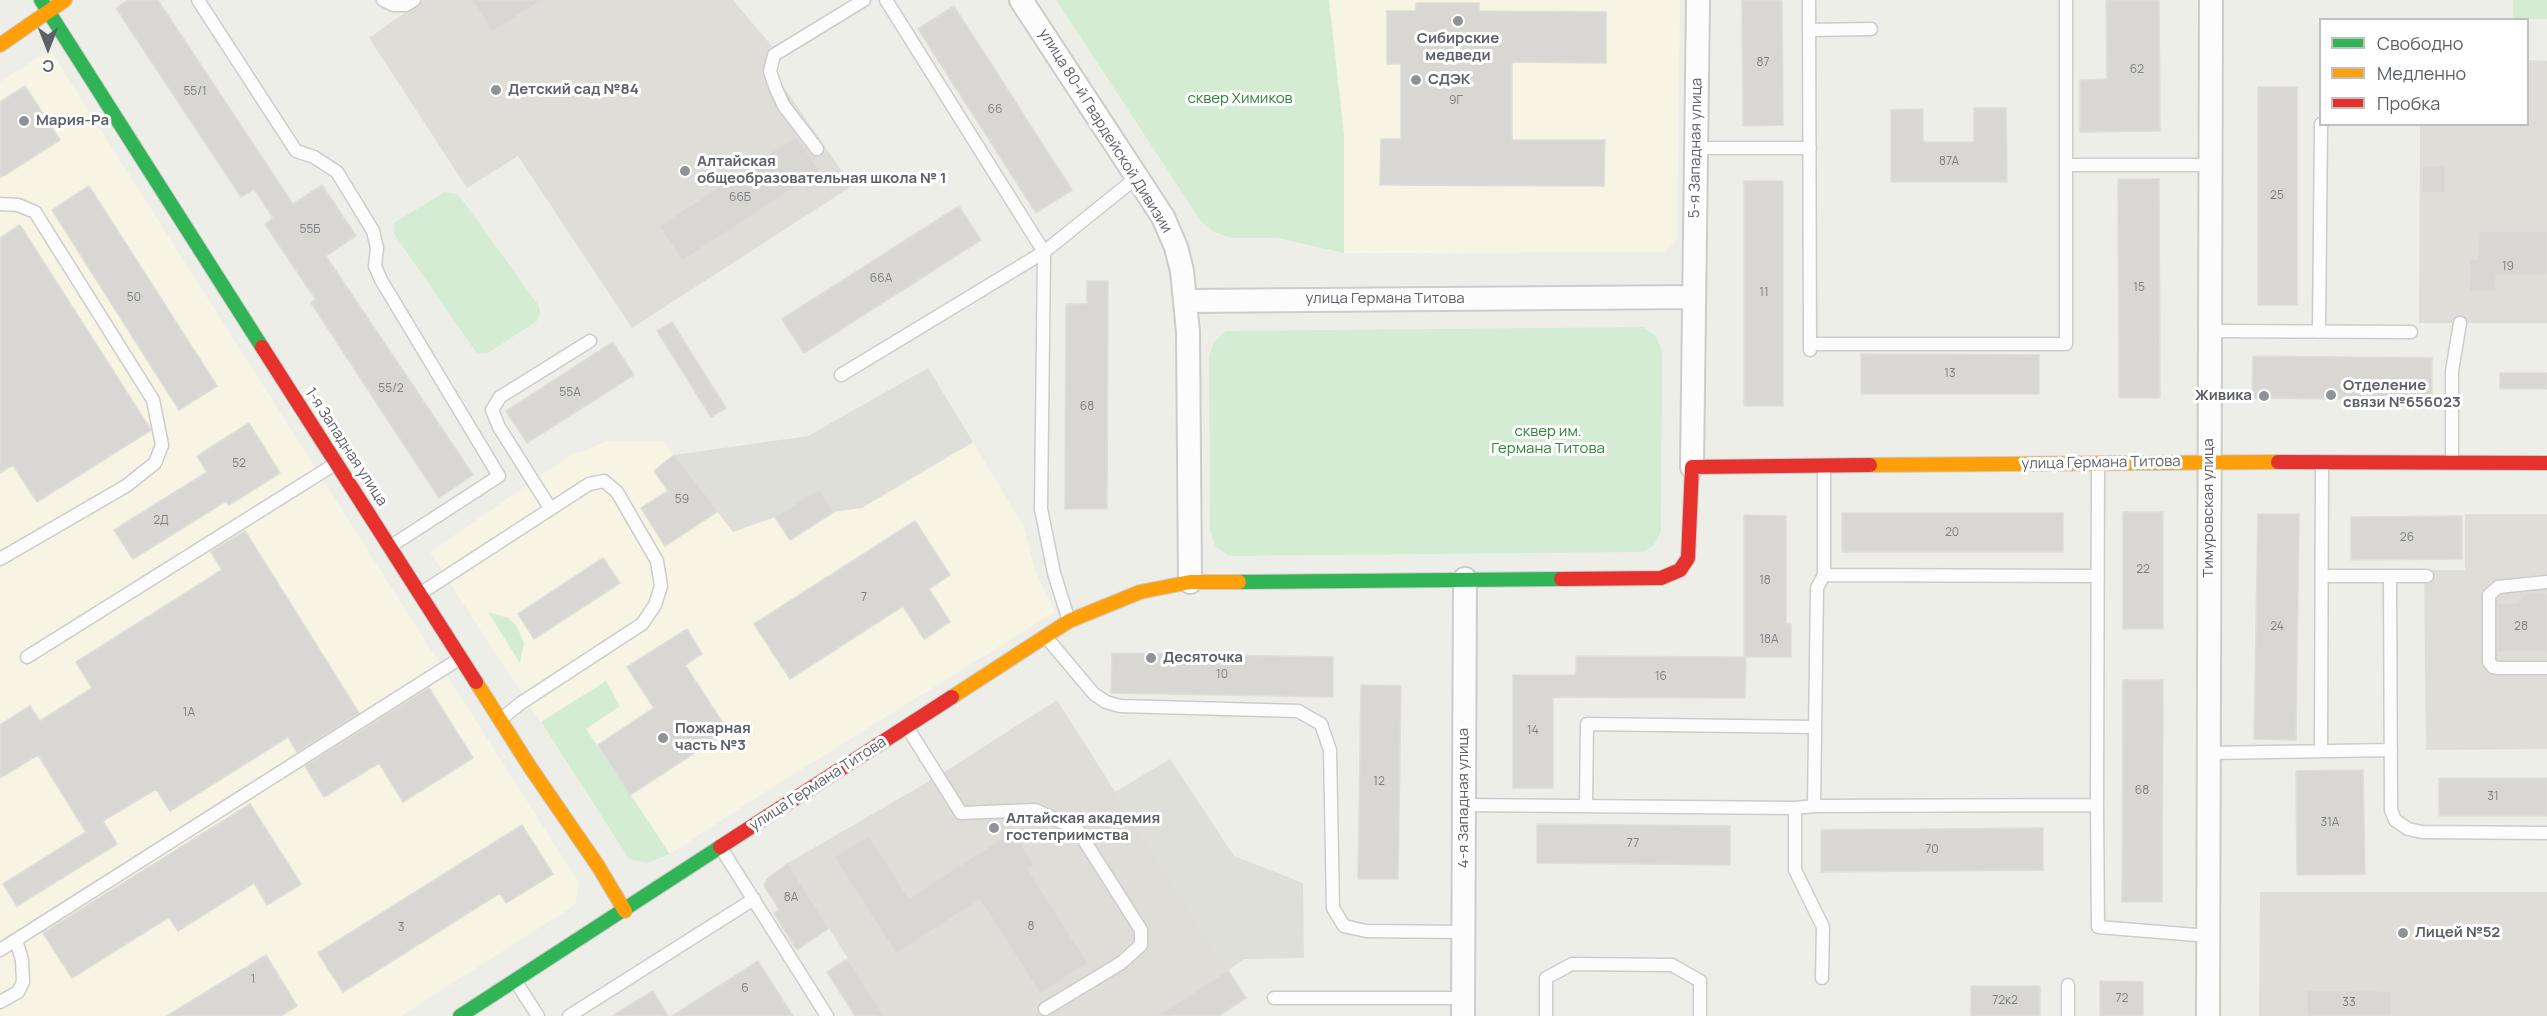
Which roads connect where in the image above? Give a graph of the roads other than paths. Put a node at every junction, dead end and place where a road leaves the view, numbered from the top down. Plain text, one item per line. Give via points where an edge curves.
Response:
1 (66, 0) edge
2 (198, 0) edge
3 (383, 0) edge
4 (414, 0) edge
5 (864, 0) edge
6 (886, 0) edge
7 (1022, 0) edge
8 (1698, 0) edge
9 (1809, 0) edge
10 (2066, 0) edge
11 (2211, 0) edge
12 (44, 6) edge
13 (1871, 29) dead end
14 (1809, 30) junction
15 (0, 45) edge
16 (2321, 126) edge
17 (817, 148) dead end
18 (1696, 148) junction
19 (1810, 148) junction
20 (2066, 165) junction
21 (2210, 165) junction
22 (1136, 178) junction
23 (0, 204) edge
24 (1044, 252) junction
25 (1694, 297) junction
26 (1186, 301) junction
27 (2460, 323) dead end
28 (2209, 331) junction
29 (2319, 332) junction
30 (2411, 332) dead end
31 (590, 341) dead end
32 (841, 375) dead end
33 (2210, 462) junction
34 (336, 463) junction
35 (2098, 463) junction
36 (2322, 463) junction
37 (2452, 463) junction
38 (2547, 463) edge
39 (1824, 466) junction
40 (1692, 467) junction
41 (550, 508) junction
42 (390, 547) junction
43 (0, 559) edge
44 (1824, 575) junction
45 (2098, 576) junction
46 (2322, 576) junction
47 (2390, 576) junction
48 (2427, 576) dead end
49 (1465, 579) junction
50 (1190, 582) junction
51 (2547, 582) edge
52 (420, 594) junction
53 (1069, 621) junction
54 (1046, 636) junction
55 (27, 657) dead end
56 (460, 658) junction
57 (2547, 668) edge
58 (501, 719) junction
59 (906, 726) junction
60 (1814, 727) junction
61 (2391, 750) junction
62 (2321, 751) junction
63 (2209, 753) junction
64 (1465, 805) junction
65 (1586, 805) junction
66 (2097, 805) junction
67 (1814, 806) junction
68 (1795, 808) junction
69 (2547, 833) edge
70 (721, 848) junction
71 (754, 899) junction
72 (625, 911) junction
73 (1464, 932) junction
74 (2209, 936) junction
75 (16, 940) junction
76 (0, 950) edge
77 (1822, 978) dead end
78 (515, 980) junction
79 (2068, 985) dead end
80 (1274, 998) dead end
81 (0, 1002) edge
82 (1463, 1007) edge
83 (1045, 1009) dead end
84 (460, 1016) edge
85 (538, 1016) edge
86 (569, 1016) edge
87 (827, 1016) edge
88 (1546, 1016) edge
89 (1700, 1016) edge
90 (2068, 1016) edge
91 (2208, 1016) edge

1 - 12 street
2 - 42 lane via 296,151 337,172 373,231 377,248 375,266 381,280 499,476
3 - 4 lane via 406,5
5 - 17 lane via 774,56 770,71 776,89 784,106
6 - 24 lane
7 - 22 street, улица 80-й Гвардейской Дивизии
8 - 18 street, 5-я Западная улица
9 - 14 lane
10 - 20 lane
11 - 21 street, Тимуровская улица
12 - 15 street
12 - 34 street, 1-я Западная улица
13 - 14 lane
14 - 19 lane
16 - 29 lane
18 - 19 lane
18 - 25 street, 5-я Западная улица
19 - 20 lane via 1810,348 2066,344
20 - 21 lane
21 - 28 street, Тимуровская улица
22 - 24 lane
22 - 26 street, улица 80-й Гвардейской Дивизии via 1163,217 1176,247
23 - 43 lane via 18,204 35,212 153,399 162,445 155,463 126,486
24 - 32 lane
24 - 53 lane via 1041,509
25 - 26 street, улица Германа Титова
25 - 40 street, улица Германа Титова
26 - 50 street
27 - 37 lane via 2452,371
28 - 29 lane
28 - 33 street, Тимуровская улица
29 - 30 lane
31 - 41 lane via 500,397 492,410
33 - 35 street, улица Германа Титова
33 - 36 street, улица Германа Титова
33 - 63 street, Тимуровская улица
34 - 42 street, 1-я Западная улица
34 - 55 lane
35 - 39 street, улица Германа Титова
35 - 45 lane
36 - 37 street, улица Германа Титова
36 - 46 lane
37 - 38 street, улица Германа Титова
39 - 40 street, улица Германа Титова
39 - 44 lane
40 - 49 street, улица Германа Титова via 1688,558 1680,570 1661,578
41 - 52 lane
41 - 58 lane via 589,484 604,481 617,492 657,561 661,586 655,605 642,624
42 - 52 street, 1-я Западная улица
44 - 45 lane
44 - 60 lane via 1817,588
45 - 66 lane
46 - 47 lane
46 - 62 lane
47 - 48 lane
47 - 61 lane
49 - 50 street, улица Германа Титова
49 - 64 street, 4-я Западная улица
50 - 53 street, улица Германа Титова via 1140,592
51 - 57 lane via 2498,587 2489,595 2489,662 2499,668
52 - 56 street, 1-я Западная улица
53 - 54 street, улица Германа Титова
54 - 59 street, улица Германа Титова
54 - 73 lane via 1094,694 1106,702 1120,706 1298,711 1321,724 1330,750 1333,908 1344,926 1366,931
56 - 58 street, 1-я Западная улица
56 - 75 lane
58 - 72 street, 1-я Западная улица
59 - 70 street, улица Германа Титова
59 - 83 lane via 961,813 1035,810 1077,829 1141,930 1142,945 1121,963
60 - 65 lane via 1587,724
60 - 67 lane
61 - 62 lane
61 - 69 lane via 2391,810 2395,820 2408,829
62 - 63 lane
63 - 74 street, Тимуровская улица
64 - 65 lane
64 - 73 street, 4-я Западная улица
65 - 68 lane
66 - 67 lane
66 - 74 lane via 2098,927
67 - 68 lane
68 - 77 lane via 1795,870 1823,927
70 - 71 lane
70 - 72 street, улица Германа Титова
71 - 86 lane
71 - 87 lane
72 - 78 street, улица Германа Титова
73 - 82 street, 4-я Западная улица
74 - 91 street, Тимуровская улица
75 - 76 lane
75 - 81 lane via 23,982 18,992
78 - 84 street, улица Германа Титова
78 - 85 lane
79 - 90 lane
80 - 82 lane
88 - 89 lane via 1546,978 1572,964 1672,965 1700,981

